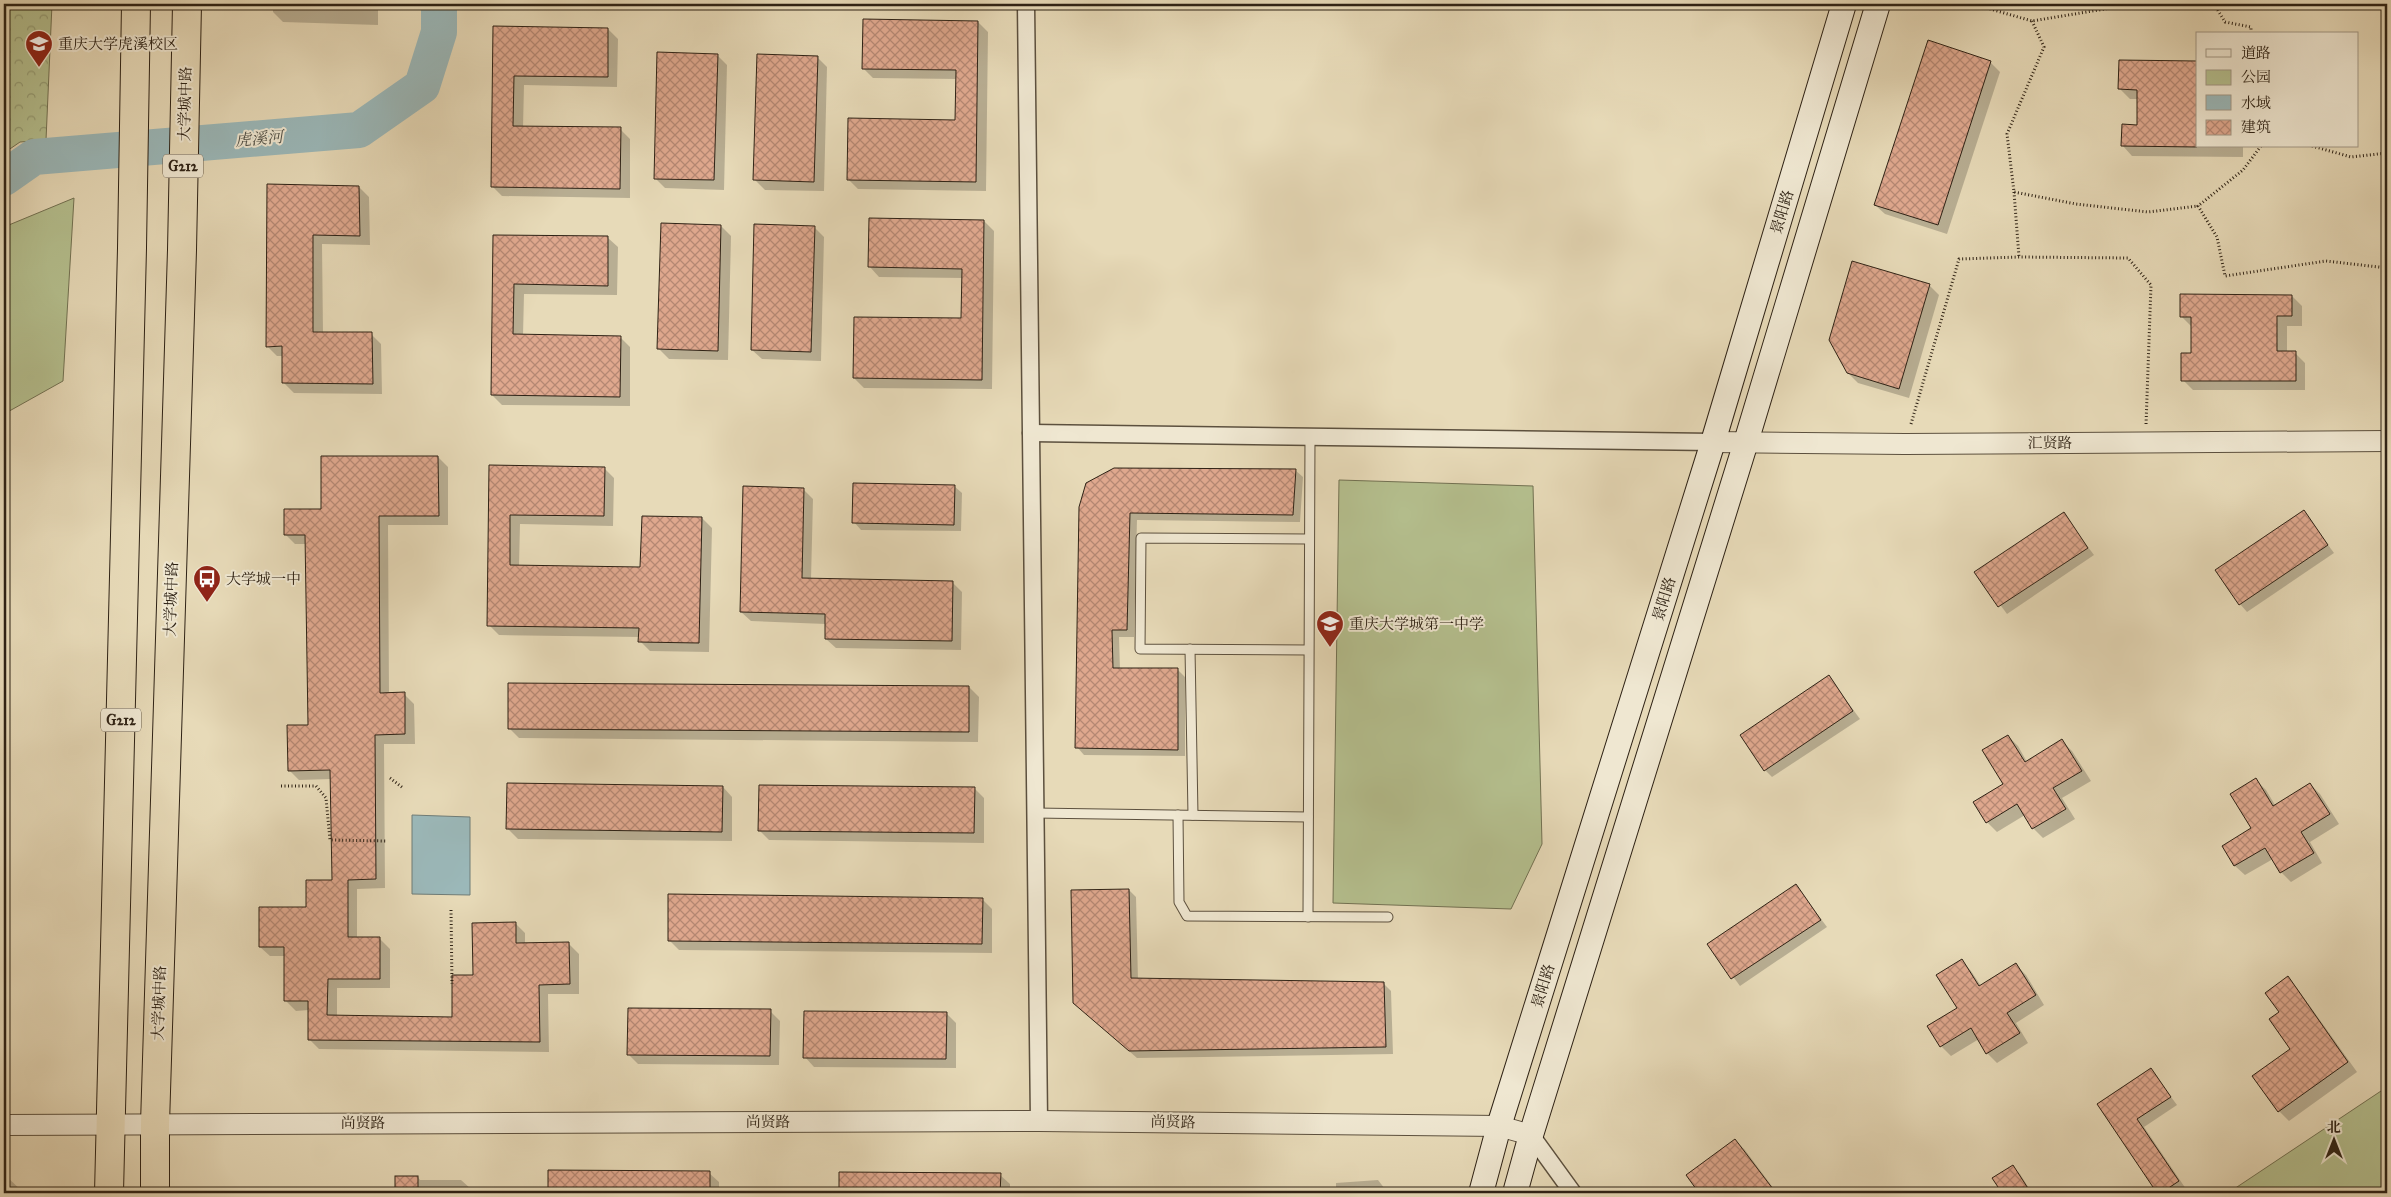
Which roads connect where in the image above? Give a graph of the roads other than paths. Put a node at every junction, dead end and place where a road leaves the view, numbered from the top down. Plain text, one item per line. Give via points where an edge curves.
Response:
1 (136, 4) edge
2 (187, 4) edge
3 (1026, 4) edge
4 (1844, 4) edge
5 (1878, 4) edge
6 (1031, 433) junction
7 (1310, 437) junction
8 (2387, 441) edge
9 (1713, 442) junction
10 (1746, 442) junction
11 (1308, 539) junction
12 (1190, 649) junction
13 (1308, 650) junction
14 (1035, 813) junction
15 (1178, 815) junction
16 (1193, 815) junction
17 (1308, 817) junction
18 (1308, 917) junction
19 (1388, 917) dead end
20 (1039, 1121) junction
21 (111, 1124) junction
22 (155, 1124) junction
23 (4, 1125) edge
24 (1499, 1126) junction
25 (1531, 1135) junction
26 (109, 1193) edge
27 (155, 1193) edge
28 (1481, 1193) edge
29 (1516, 1193) edge
30 (1573, 1193) edge

1 - 21 highway, G212
2 - 22 highway, 大学城中路 / G212
3 - 6 street
4 - 9 main road, 景阳路
5 - 10 main road
6 - 7 street
6 - 14 street
7 - 9 street
7 - 11 lane
8 - 10 street, 汇贤路
9 - 10 street, 汇贤路
9 - 24 main road, 景阳路
10 - 25 main road
11 - 12 lane via 1141,538 1140,649
11 - 13 lane
12 - 13 lane
12 - 16 lane
13 - 17 lane
14 - 15 lane
14 - 20 street
15 - 16 lane
15 - 18 lane via 1179,902 1187,916
16 - 17 lane
17 - 18 lane
18 - 19 lane
20 - 22 street, 尚贤路
20 - 24 street, 尚贤路
21 - 22 street, 尚贤路
21 - 23 street, 尚贤路
21 - 26 highway, G212
22 - 27 highway, 大学城中路 / G212
24 - 25 street, 尚贤路
24 - 28 main road, 景阳路
25 - 29 main road
25 - 30 street

